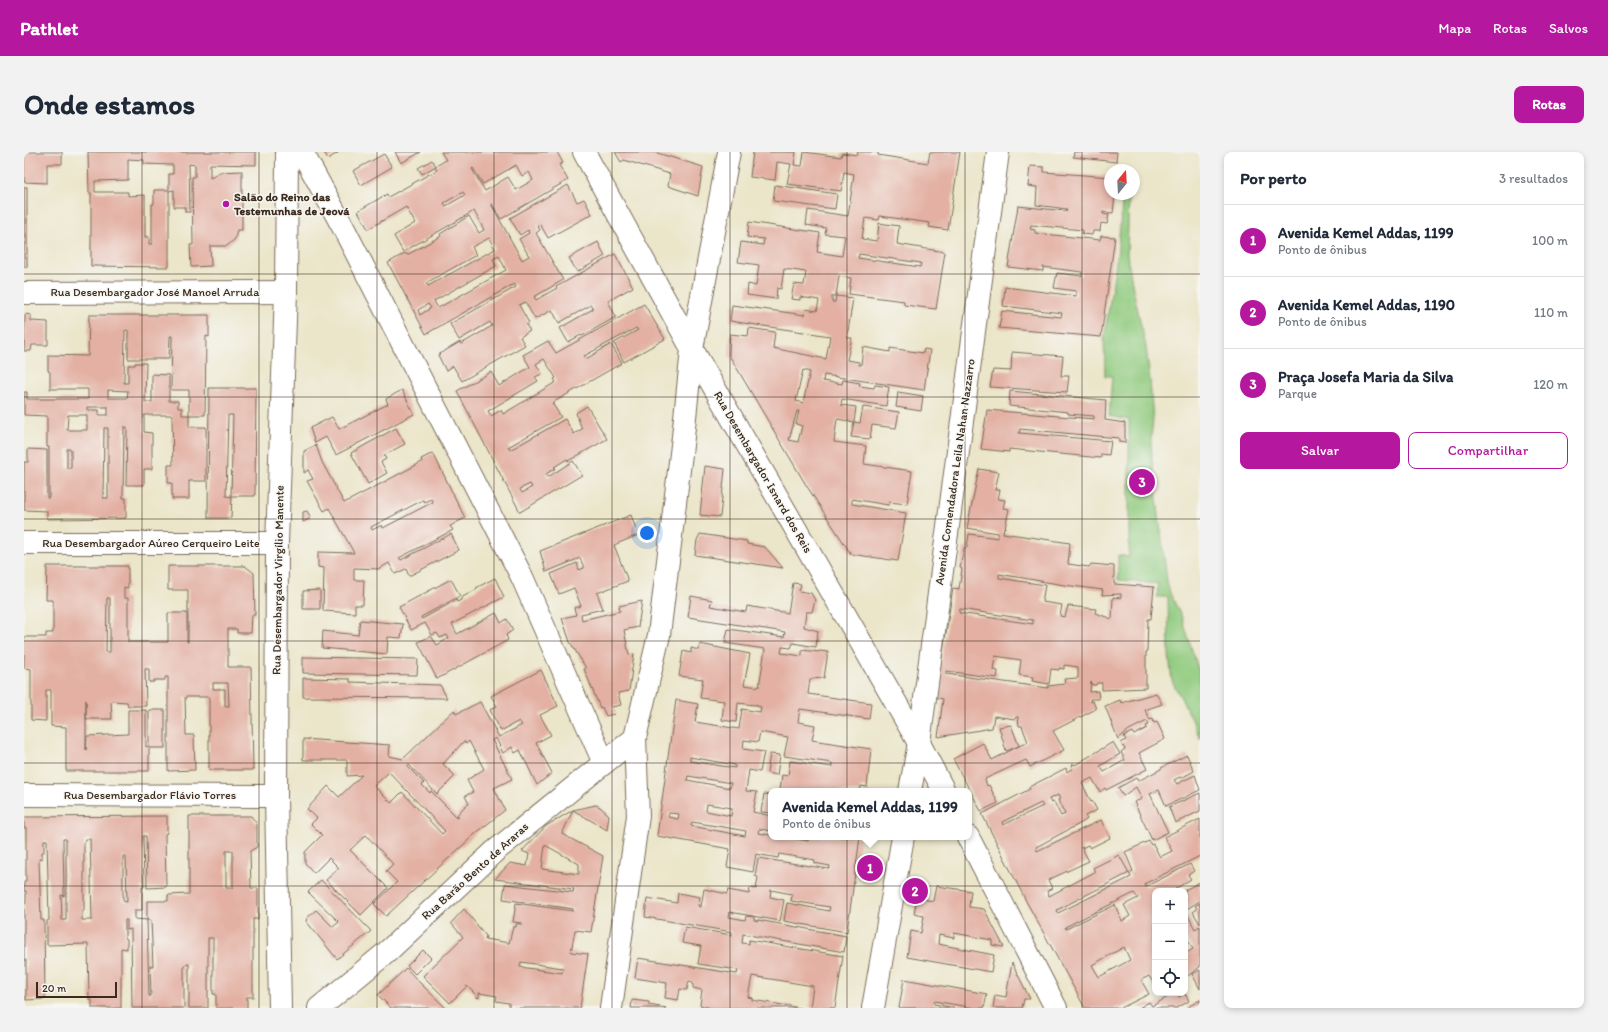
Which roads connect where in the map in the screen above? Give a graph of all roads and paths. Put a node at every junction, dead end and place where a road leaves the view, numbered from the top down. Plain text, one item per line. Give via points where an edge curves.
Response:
1 (287, 152) edge
2 (302, 152) edge
3 (584, 152) edge
4 (729, 152) edge
5 (998, 152) edge
6 (286, 292) junction
7 (24, 293) edge
8 (692, 350) junction
9 (24, 543) edge
10 (277, 543) junction
11 (635, 738) junction
12 (919, 743) junction
13 (604, 763) junction
14 (911, 788) edge
15 (942, 788) edge
16 (24, 795) edge
17 (276, 796) junction
18 (902, 840) edge
19 (970, 840) edge
20 (280, 1008) edge
21 (319, 1008) edge
22 (610, 1008) edge
23 (873, 1008) edge
24 (1056, 1008) edge

1 - 6 street, Rua Desembargador Virgílio Manente
2 - 13 street via 343,227 522,578
3 - 8 street, Rua Desembargador Isnard dos Reis
4 - 8 street
5 - 12 street, Avenida Comendadora Leila Nahan Nazzarro
6 - 7 street, Rua Desembargador José Manoel Arruda
6 - 10 street, Rua Desembargador Virgílio Manente
8 - 11 street via 659,635
8 - 12 street, Rua Desembargador Isnard dos Reis
9 - 10 street, Rua Desembargador Aúreo Cerqueiro Leite
10 - 17 street, Rua Desembargador Virgílio Manente
11 - 13 street, Rua Barão Bento de Araras
11 - 22 street via 638,816
12 - 14 street, Avenida Comendadora Leila Nahan Nazzarro
12 - 15 street, Rua Desembargador Isnard dos Reis
13 - 21 street, Rua Barão Bento de Araras via 495,851 387,952
16 - 17 street, Rua Desembargador Flávio Torres
17 - 20 street, Rua Desembargador Virgílio Manente
18 - 23 street
19 - 24 street

